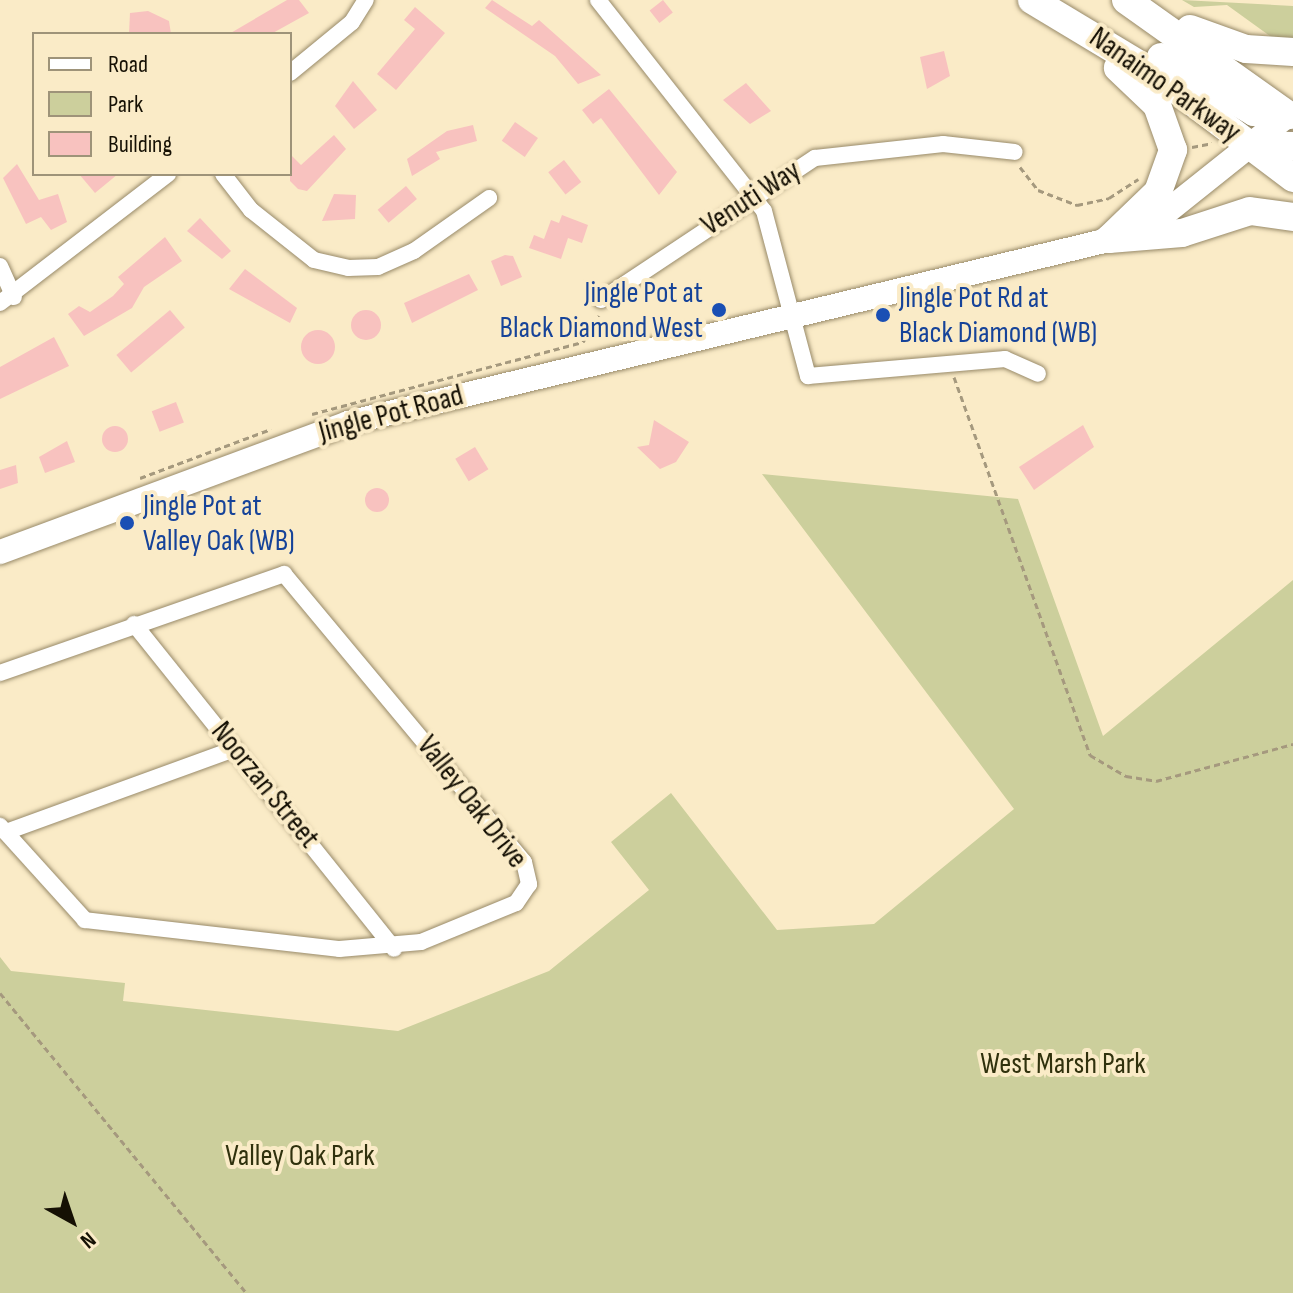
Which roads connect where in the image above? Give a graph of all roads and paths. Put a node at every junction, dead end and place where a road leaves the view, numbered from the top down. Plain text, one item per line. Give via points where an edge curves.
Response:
1 (366, 0) edge
2 (598, 0) edge
3 (1032, 0) edge
4 (1126, 0) edge
5 (1058, 14) junction
6 (1158, 20) junction
7 (1293, 52) edge
8 (292, 71) edge
9 (1290, 117) edge
10 (1204, 135) dead end
11 (1215, 142) dead end
12 (1252, 145) junction
13 (1293, 146) edge
14 (1015, 152) joint
15 (1148, 168) dead end
16 (165, 176) edge
17 (225, 176) edge
18 (1293, 178) edge
19 (753, 194) junction
20 (489, 198) dead end
21 (1293, 217) edge
22 (1109, 239) junction
23 (0, 266) edge
24 (7, 300) edge
25 (601, 300) dead end
26 (794, 315) junction
27 (951, 366) junction
28 (1038, 374) dead end
29 (0, 552) edge
30 (134, 624) junction
31 (0, 673) edge
32 (1293, 744) edge
33 (234, 749) junction
34 (3, 829) edge
35 (394, 949) junction
36 (0, 993) edge
37 (246, 1293) edge

1 - 8 street via 352,22
2 - 19 street
3 - 5 highway, Nanaimo Parkway
4 - 6 highway, Nanaimo Parkway
5 - 9 highway via 1109,27 1254,112
5 - 12 highway, Nanaimo Parkway
5 - 22 highway via 1148,93 1171,136 1158,192
6 - 7 highway via 1246,49
6 - 9 highway, Nanaimo Parkway
9 - 12 main road, Jingle Pot Road
10 - 11 path via 1185,148
12 - 13 highway
12 - 18 highway, Nanaimo Parkway
12 - 22 main road, Jingle Pot Road via 1164,214
14 - 15 path via 1029,183 1077,205 1109,198
14 - 19 street, Venuti Way via 943,144 848,149 790,169
16 - 24 street
17 - 20 street via 251,210 314,260 348,268 378,267 414,251
19 - 25 street, Venuti Way
19 - 26 street via 771,229
21 - 22 highway via 1250,211 1182,233
22 - 26 main road, Jingle Pot Road
23 - 24 street
26 - 27 street via 808,376
26 - 29 main road, Jingle Pot Road via 348,423
27 - 28 street via 1005,359
27 - 32 path via 1090,755 1126,776 1156,781
30 - 31 street, Valley Oak Drive
30 - 33 street, Noorzan Street
30 - 35 street, Valley Oak Drive via 273,573 290,577 524,862 529,884 516,903
33 - 34 street
33 - 35 street, Noorzan Street
34 - 35 street, Valley Oak Drive via 85,920
36 - 37 path

